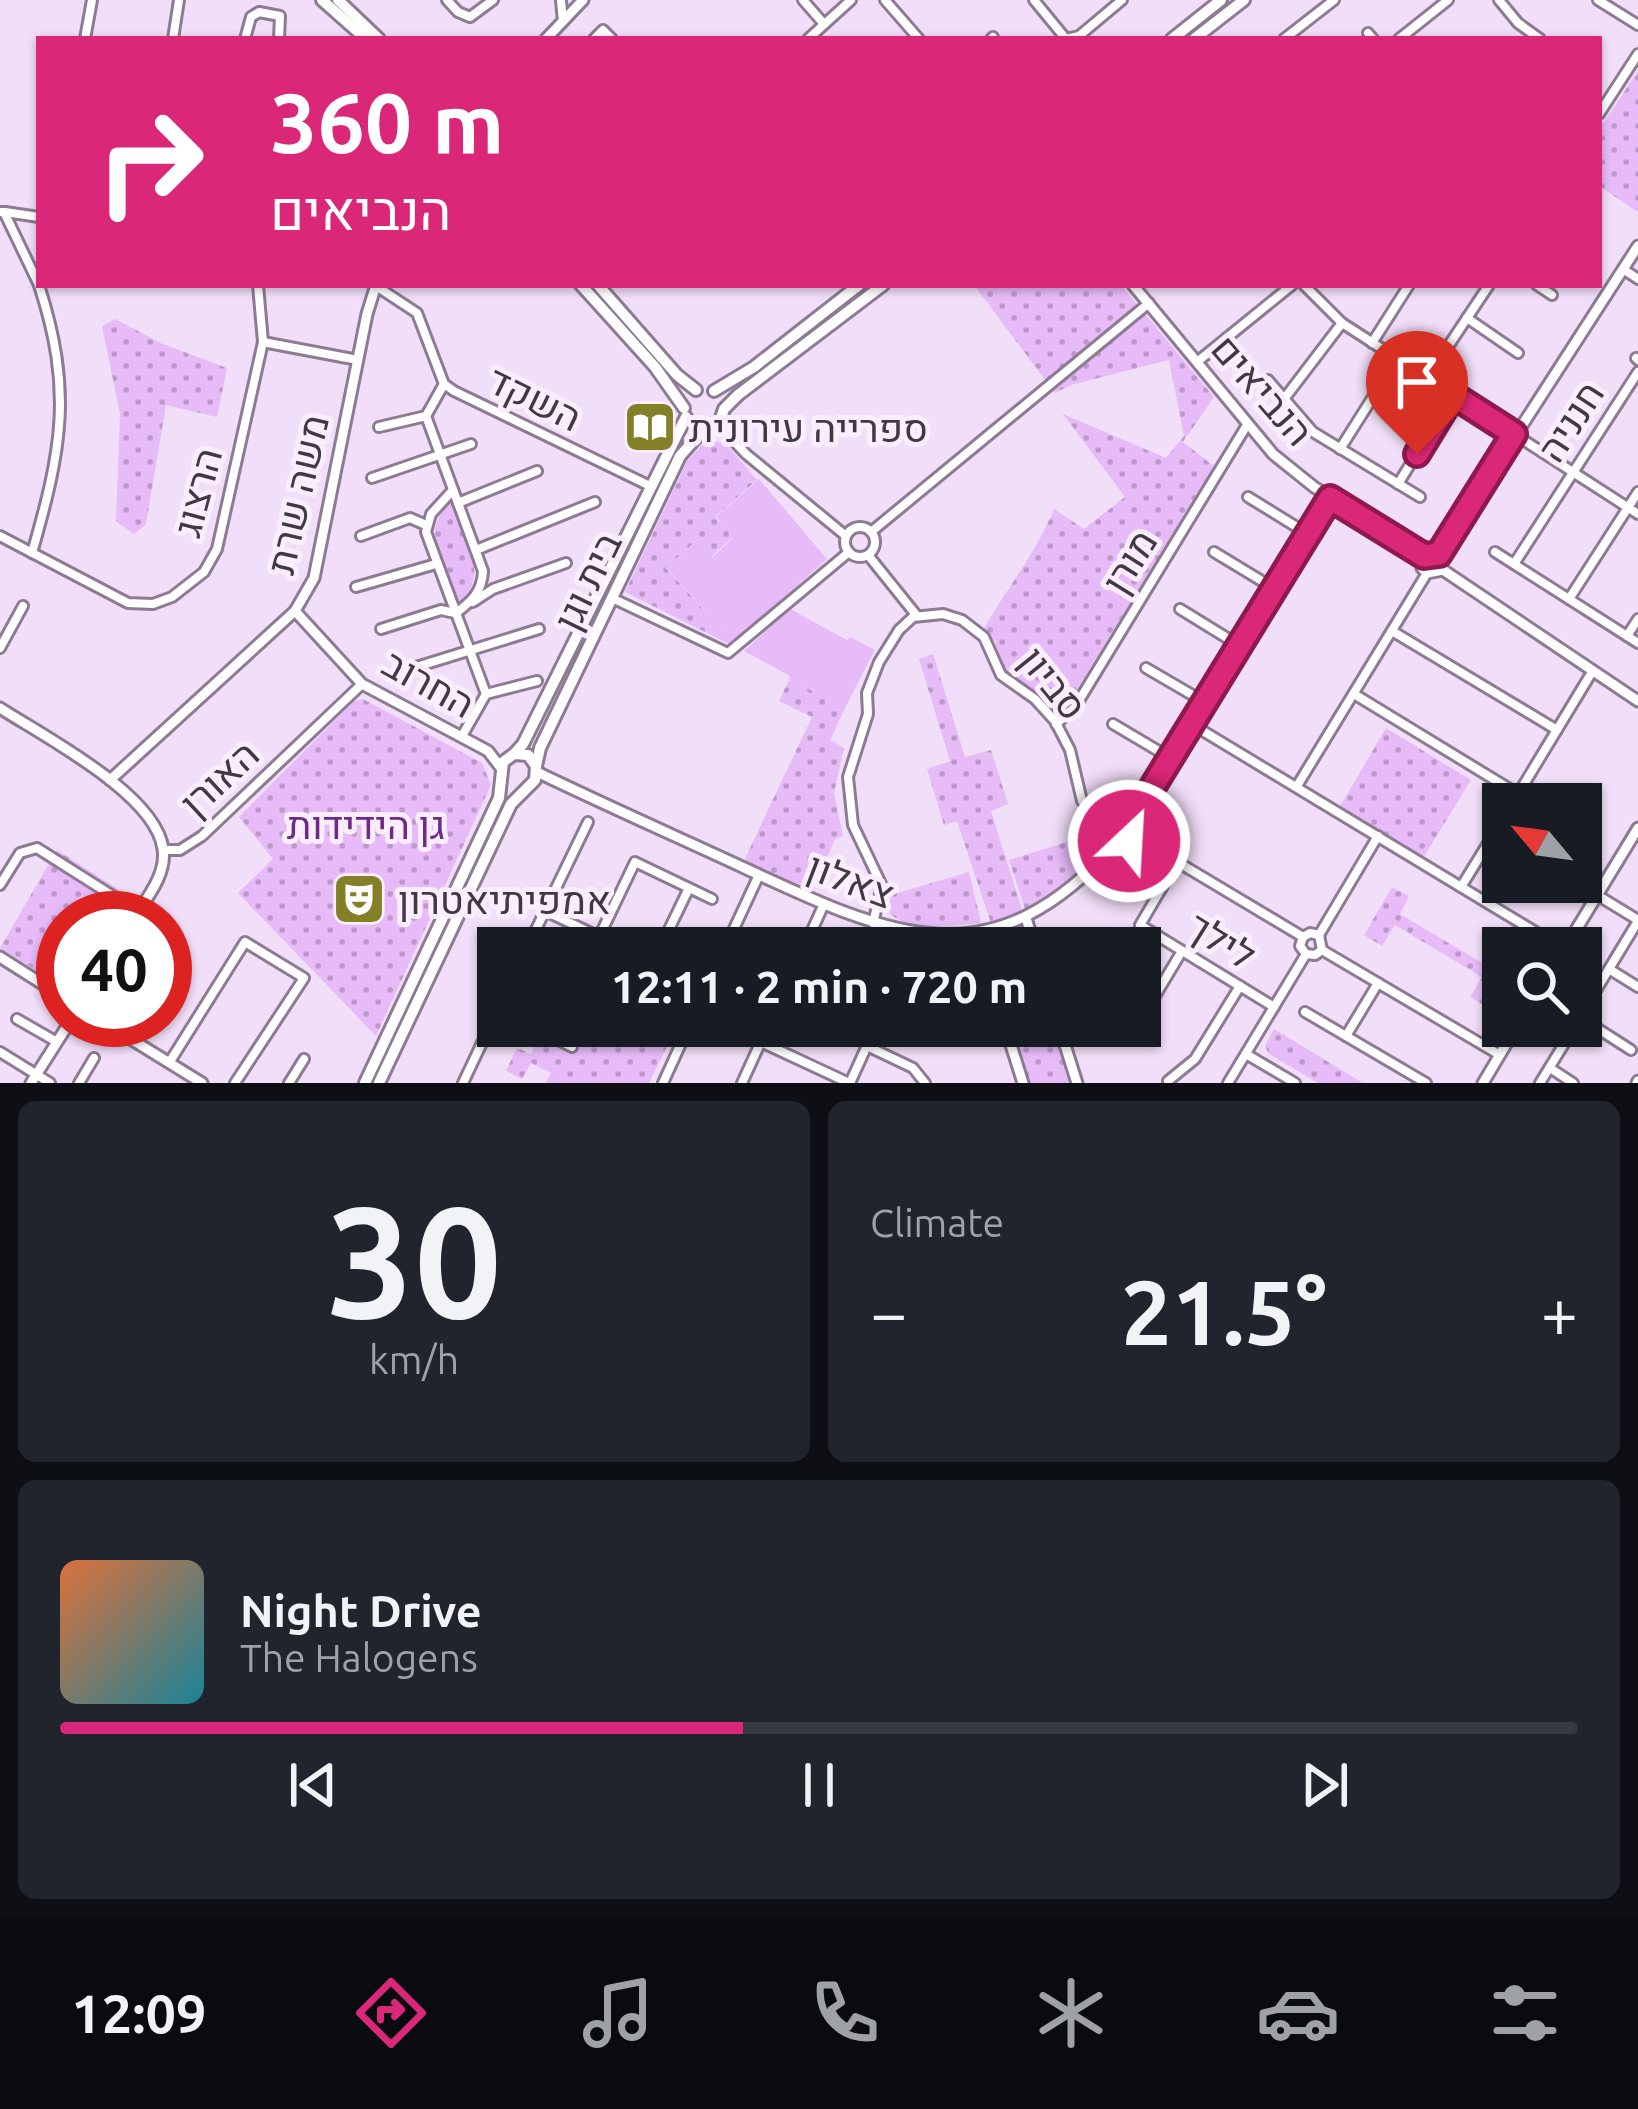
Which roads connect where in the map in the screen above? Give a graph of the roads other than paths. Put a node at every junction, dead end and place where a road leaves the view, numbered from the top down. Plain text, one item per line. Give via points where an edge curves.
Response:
1 (92, 0) edge
2 (178, 0) edge
3 (322, 0) edge
4 (338, 0) edge
5 (446, 0) edge
6 (493, 0) edge
7 (803, 0) edge
8 (851, 0) edge
9 (885, 0) edge
10 (1035, 0) edge
11 (1122, 0) edge
12 (1222, 0) edge
13 (1244, 0) edge
14 (1334, 0) edge
15 (1448, 0) edge
16 (1499, 0) edge
17 (1598, 0) edge
18 (561, 1) edge
19 (584, 2) edge
20 (563, 21) junction
21 (824, 25) junction
22 (1638, 26) edge
23 (86, 36) edge
24 (173, 36) edge
25 (246, 36) edge
26 (279, 36) edge
27 (363, 36) edge
28 (376, 36) edge
29 (552, 36) edge
30 (553, 36) edge
31 (811, 36) edge
32 (916, 36) edge
33 (1064, 36) edge
34 (1079, 36) edge
35 (1176, 36) edge
36 (1198, 36) edge
37 (1291, 36) edge
38 (1403, 36) edge
39 (1536, 36) edge
40 (1638, 54) edge
41 (1602, 109) edge
42 (2, 212) edge
43 (36, 217) edge
44 (1638, 246) edge
45 (1623, 269) junction
46 (36, 279) edge
47 (1638, 279) edge
48 (40, 288) edge
49 (258, 288) edge
50 (375, 288) edge
51 (380, 288) edge
52 (584, 288) edge
53 (601, 288) edge
54 (852, 288) edge
55 (880, 288) edge
56 (1135, 288) edge
57 (1288, 288) edge
58 (1307, 288) edge
59 (1407, 288) edge
60 (1487, 288) edge
61 (1542, 288) edge
62 (1552, 295) dead end
63 (1149, 303) junction
64 (1467, 318) junction
65 (1342, 323) junction
66 (263, 342) junction
67 (1372, 343) junction
68 (1518, 353) dead end
69 (1397, 358) junction
70 (358, 360) junction
71 (1197, 362) junction
72 (1638, 371) edge
73 (1427, 378) junction
74 (1268, 380) dead end
75 (443, 384) junction
76 (696, 390) junction
77 (714, 391) junction
78 (1453, 395) junction
79 (1284, 399) junction
80 (724, 409) junction
81 (685, 413) junction
82 (427, 416) junction
83 (718, 424) junction
84 (1247, 425) junction
85 (379, 427) dead end
86 (704, 429) junction
87 (1514, 434) junction
88 (471, 444) dead end
89 (1340, 449) junction
90 (440, 455) junction
91 (537, 471) dead end
92 (1573, 472) junction
93 (372, 478) dead end
94 (1398, 484) junction
95 (650, 486) junction
96 (453, 490) junction
97 (1638, 492) edge
98 (1248, 497) dead end
99 (1420, 497) dead end
100 (1330, 498) junction
101 (458, 502) junction
102 (595, 502) dead end
103 (1628, 507) junction
104 (1638, 514) edge
105 (426, 525) junction
106 (871, 532) junction
107 (1308, 534) junction
108 (0, 536) edge
109 (361, 536) dead end
110 (846, 536) junction
111 (476, 550) junction
112 (849, 552) junction
113 (1214, 552) dead end
114 (1495, 552) dead end
115 (32, 553) junction
116 (868, 554) junction
117 (1439, 554) junction
118 (1424, 556) junction
119 (566, 563) dead end
120 (436, 564) junction
121 (1514, 564) junction
122 (1442, 570) junction
123 (1427, 573) junction
124 (356, 587) dead end
125 (1275, 589) junction
126 (612, 598) junction
127 (1569, 599) junction
128 (23, 606) dead end
129 (1180, 609) dead end
130 (295, 611) junction
131 (456, 613) junction
132 (916, 616) junction
133 (1638, 619) edge
134 (382, 629) dead end
135 (538, 629) dead end
136 (1392, 631) junction
137 (1627, 636) junction
138 (1638, 643) edge
139 (1240, 646) junction
140 (0, 648) edge
141 (470, 650) junction
142 (1146, 668) dead end
143 (400, 671) dead end
144 (1592, 672) junction
145 (537, 681) dead end
146 (362, 684) junction
147 (486, 694) junction
148 (1354, 694) junction
149 (1638, 701) edge
150 (1206, 703) junction
151 (0, 708) edge
152 (1056, 724) junction
153 (1113, 724) dead end
154 (1192, 724) junction
155 (1557, 730) junction
156 (462, 736) junction
157 (488, 752) junction
158 (513, 754) junction
159 (1172, 759) junction
160 (502, 773) junction
161 (533, 777) junction
162 (110, 781) junction
163 (1500, 783) edge
164 (1525, 783) edge
165 (1298, 786) junction
166 (588, 822) dead end
167 (1131, 822) junction
168 (1114, 825) junction
169 (1636, 834) edge
170 (1134, 836) junction
171 (1378, 836) junction
172 (1118, 841) junction
173 (164, 850) junction
174 (1482, 853) edge
175 (1177, 862) junction
176 (759, 875) junction
177 (0, 885) edge
178 (1461, 887) junction
179 (1602, 887) edge
180 (689, 888) junction
181 (101, 891) edge
182 (151, 891) edge
183 (1602, 898) edge
184 (712, 899) dead end
185 (824, 904) junction
186 (545, 911) junction
187 (1026, 918) junction
188 (1638, 921) edge
189 (873, 923) junction
190 (537, 927) edge
191 (578, 927) edge
192 (604, 927) edge
193 (670, 927) edge
194 (735, 927) edge
195 (814, 927) edge
196 (890, 927) edge
197 (994, 927) edge
198 (1029, 927) edge
199 (1528, 927) edge
200 (1319, 935) junction
201 (1303, 937) junction
202 (1322, 950) junction
203 (1183, 951) junction
204 (1306, 954) junction
205 (0, 957) edge
206 (1609, 969) junction
207 (36, 980) edge
208 (1602, 981) edge
209 (1378, 983) junction
210 (1240, 986) junction
211 (1161, 987) edge
212 (1638, 987) edge
213 (1274, 1007) junction
214 (1305, 1012) dead end
215 (17, 1019) dead end
216 (36, 1030) edge
217 (1602, 1031) edge
218 (1346, 1036) junction
219 (54, 1047) edge
220 (143, 1047) edge
221 (480, 1047) edge
222 (679, 1047) edge
223 (758, 1047) edge
224 (771, 1047) edge
225 (867, 1047) edge
226 (869, 1047) edge
227 (1012, 1047) edge
228 (1066, 1047) edge
229 (1504, 1047) edge
230 (1562, 1047) edge
231 (1631, 1050) dead end
232 (0, 1052) edge
233 (1246, 1054) junction
234 (1499, 1055) junction
235 (94, 1058) dead end
236 (304, 1059) dead end
237 (169, 1063) junction
238 (1550, 1068) junction
239 (34, 1079) edge
240 (664, 1079) edge
241 (1168, 1082) edge
242 (50, 1083) edge
243 (79, 1083) edge
244 (202, 1083) edge
245 (235, 1083) edge
246 (289, 1083) edge
247 (364, 1083) edge
248 (379, 1083) edge
249 (463, 1083) edge
250 (681, 1083) edge
251 (742, 1083) edge
252 (849, 1083) edge
253 (925, 1083) edge
254 (1023, 1083) edge
255 (1077, 1083) edge
256 (1228, 1083) edge
257 (1295, 1083) edge
258 (1426, 1083) edge
259 (1483, 1083) edge
260 (1540, 1083) edge
261 (1573, 1083) edge

1 - 23 street
2 - 24 street
3 - 27 main road
4 - 28 main road
5 - 6 street via 470,17
7 - 21 street
8 - 21 street
9 - 32 street
10 - 33 street
11 - 34 street
12 - 35 main road
13 - 36 main road
14 - 37 street
15 - 38 street
16 - 39 street
17 - 22 street
18 - 19 street
18 - 20 street
19 - 20 street
19 - 30 street
20 - 29 street
21 - 31 street
25 - 26 street via 259,12 280,16
40 - 41 street
42 - 43 street
42 - 46 street
44 - 45 street
45 - 47 street
45 - 87 street
48 - 115 street via 62,381 62,432
49 - 66 street, הרצוג
50 - 70 street, משה שרת
51 - 75 street, השקד via 418,314
52 - 81 main road
53 - 76 main road
54 - 77 main road
55 - 80 main road
56 - 63 street, הנביאים
57 - 71 street
58 - 65 street
59 - 67 street
60 - 64 street
61 - 62 street
63 - 71 street, הנביאים
63 - 106 street
64 - 68 street
64 - 73 street
65 - 67 street
65 - 79 street
66 - 70 street
66 - 115 street, הרצוג via 217,549 204,572 172,597 128,604
67 - 69 street
69 - 73 street
69 - 89 street
70 - 130 street, משה שרת via 314,578
71 - 84 street, הנביאים
72 - 92 street, חנניה
73 - 78 street
74 - 79 street
75 - 82 street
75 - 95 street, השקד
76 - 77 main road
76 - 81 main road
77 - 80 main road
78 - 87 street
78 - 94 street
79 - 89 street
80 - 83 main road
81 - 86 main road
81 - 95 main road, בית וגן
82 - 85 street
82 - 90 street
83 - 86 main road
83 - 110 street
84 - 100 street, הנביאים
84 - 152 street, מורן via 1073,709
86 - 126 main road, בית וגן via 680,456
87 - 92 street
87 - 117 street
88 - 90 street
89 - 94 street
90 - 93 street
90 - 96 street
91 - 101 street
92 - 103 street
92 - 121 street, חנניה
94 - 99 street
95 - 158 main road, בית וגן
96 - 101 street
96 - 105 street
97 - 103 street
98 - 107 street
100 - 107 street
100 - 118 street, הנביאים
101 - 111 street
102 - 111 street
103 - 104 street
103 - 127 street
105 - 109 street via 410,518
105 - 120 street
106 - 110 street via 857,527
106 - 116 street
107 - 125 street
108 - 115 street, הרצוג
110 - 112 street
111 - 131 street via 482,584
112 - 116 street
112 - 126 street via 728,653
113 - 125 street
114 - 121 street
116 - 132 street
117 - 118 street
117 - 122 street
118 - 123 street
119 - 131 street via 494,589
120 - 124 street
120 - 131 street
121 - 127 street
122 - 123 street
122 - 144 street
123 - 136 street
125 - 139 street
126 - 161 main road, בית וגן
127 - 137 street
128 - 140 street
129 - 139 street
130 - 146 street, החרוב
130 - 162 street, משה שרת
131 - 134 street via 441,610
131 - 141 street
132 - 152 street, סביון via 943,614 972,627 1001,675
132 - 189 street via 891,641 867,693 847,787 857,837 882,886
133 - 137 street
135 - 141 street
136 - 148 street
136 - 155 street
137 - 138 street
139 - 150 street
141 - 143 street
141 - 147 street
142 - 150 street
144 - 149 street
144 - 155 street
145 - 147 street
146 - 156 street, החרוב
146 - 173 street, האורן via 202,836
147 - 156 street
148 - 163 street
148 - 165 street
150 - 154 street
151 - 162 street
152 - 168 street, סביון via 1079,795
153 - 159 street
154 - 159 street
154 - 165 street
155 - 164 street
156 - 157 street, החרוב
157 - 158 street, החרוב
157 - 160 street, החרוב
158 - 160 main road, בית וגן
158 - 161 main road via 528,755
159 - 167 street
160 - 161 main road via 510,787
160 - 247 main road via 499,798
161 - 176 street, צאלון
161 - 248 main road, בית וגן via 512,804
162 - 173 street via 148,816
165 - 171 street
166 - 186 street
167 - 168 street
167 - 170 street
168 - 172 street
169 - 179 street
170 - 172 street
170 - 175 street
171 - 178 street
171 - 200 street
172 - 187 street, צאלון via 1077,885
173 - 182 street, האורן
174 - 178 street
175 - 201 street
175 - 203 street, לילך via 1140,925
176 - 185 street, צאלון
176 - 194 street
177 - 181 street via 20,853 37,848
178 - 199 street
180 - 184 street
180 - 192 street via 635,862
180 - 193 street
183 - 188 street
185 - 189 street, צאלון
185 - 195 street
186 - 190 street
186 - 191 street
187 - 197 street, צאלון
187 - 198 street
188 - 206 street
189 - 196 street, צאלון
200 - 201 street
200 - 202 street
201 - 204 street
202 - 204 street
202 - 209 street
203 - 210 street, לילך
203 - 211 street
204 - 213 street
205 - 207 street
206 - 208 street
206 - 212 street
209 - 218 street
209 - 234 street
210 - 213 street, לילך
210 - 241 street via 1195,1059
213 - 233 street
214 - 218 street
215 - 216 street
217 - 231 street
218 - 258 street
219 - 239 street
220 - 237 street
221 - 249 street
222 - 240 street
223 - 251 street
224 - 252 street
225 - 252 street
226 - 253 street via 913,1068
227 - 254 street
228 - 255 street
229 - 234 street
230 - 238 street
232 - 239 street
233 - 256 street
233 - 257 street
234 - 259 street
235 - 243 street
236 - 246 street
237 - 244 street
237 - 245 street via 245,942 304,978
238 - 260 street
238 - 261 street
239 - 242 street
240 - 250 street

